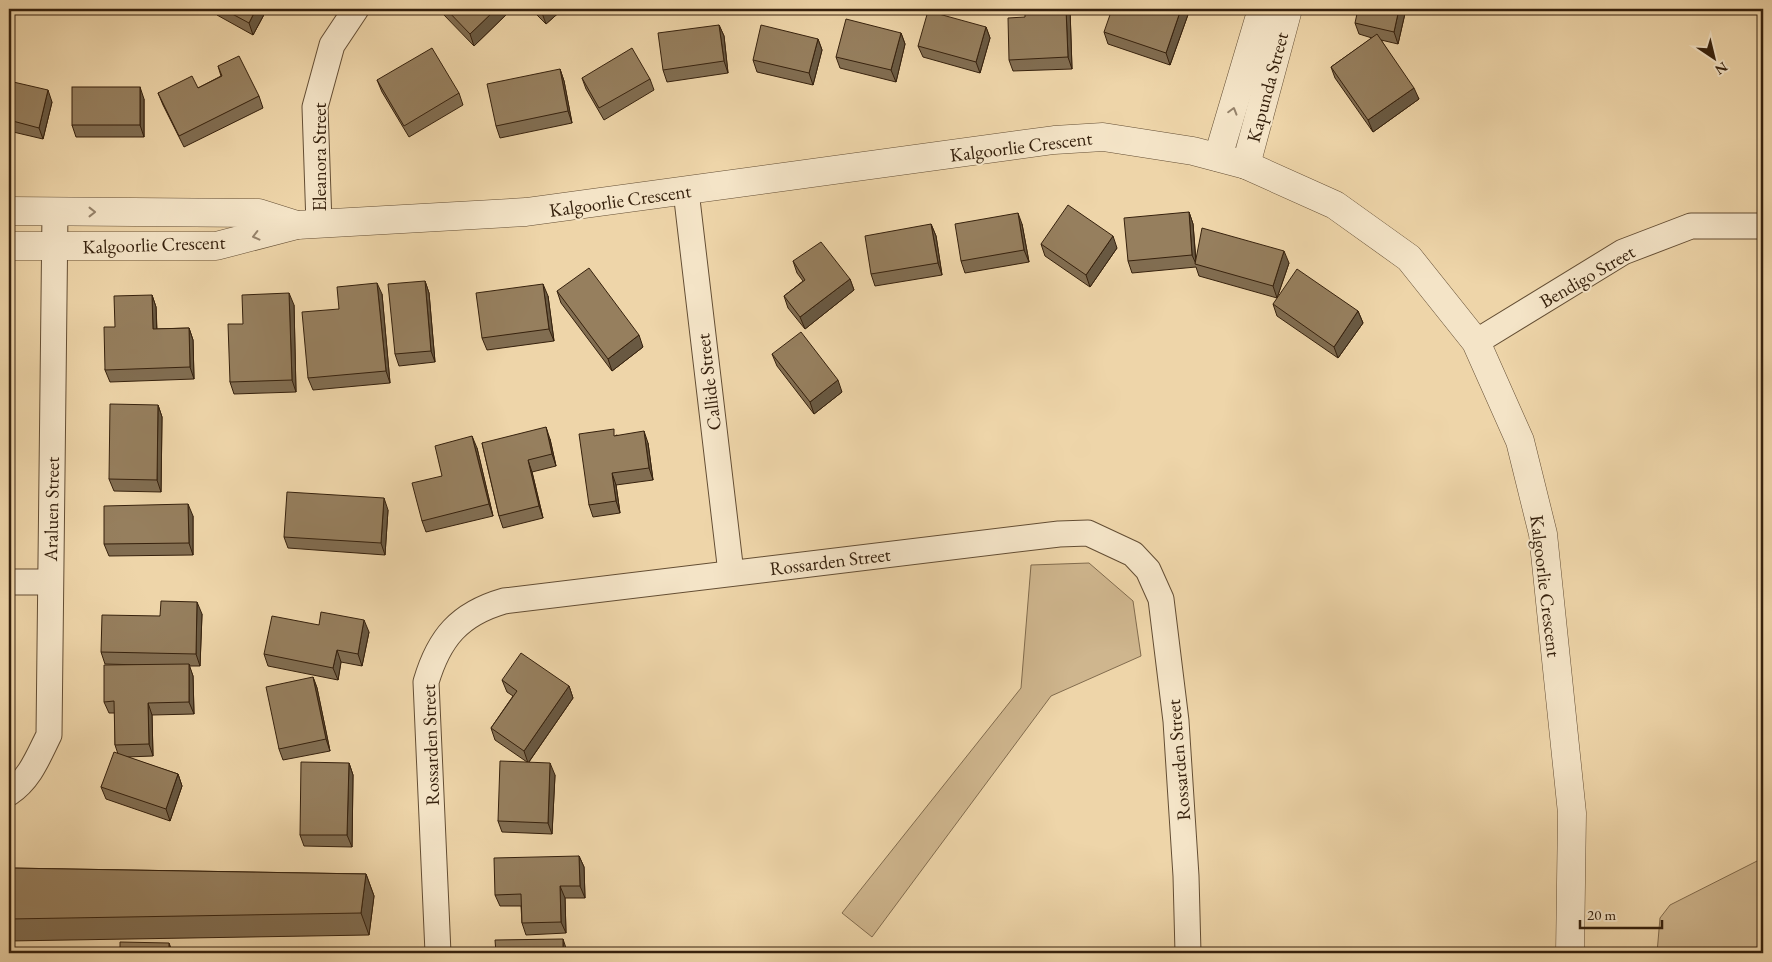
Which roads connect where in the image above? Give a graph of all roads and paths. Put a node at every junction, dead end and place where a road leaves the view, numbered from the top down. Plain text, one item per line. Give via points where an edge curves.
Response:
1 (356, 9) edge
2 (1262, 9) edge
3 (1288, 9) edge
4 (1218, 157) junction
5 (1246, 165) junction
6 (686, 191) junction
7 (9, 211) edge
8 (55, 212) junction
9 (308, 225) junction
10 (1763, 226) edge
11 (9, 246) edge
12 (54, 246) junction
13 (1476, 342) junction
14 (731, 573) junction
15 (9, 582) edge
16 (50, 582) junction
17 (9, 793) edge
18 (438, 953) edge
19 (1188, 953) edge
20 (1570, 953) edge

1 - 9 street, Eleanora Street via 332,45 315,107
4 -> 2 street, Kapunda Street
3 - 5 street, Kapunda Street
4 - 5 street, Kalgoorlie Crescent
4 - 6 street, Kalgoorlie Crescent via 1103,137 1054,140
5 - 13 street, Kalgoorlie Crescent via 1334,206 1409,258
6 - 9 street, Kalgoorlie Crescent via 526,212
6 - 14 street, Callide Street
7 - 8 street, Kalgoorlie Crescent
8 -> 9 street, Kalgoorlie Crescent via 259,213
8 - 12 street, Araluen Street
9 -> 12 street, Kalgoorlie Crescent via 216,246
10 - 13 street, Bendigo Street via 1691,226 1623,252
11 - 12 street, Kalgoorlie Crescent
12 - 16 street, Araluen Street
13 - 20 street, Kalgoorlie Crescent via 1520,441 1543,534 1572,813
14 - 18 street, Rossarden Street via 504,601 485,606 453,628 432,661 426,682
14 - 19 street, Rossarden Street via 1059,534 1088,533 1133,554 1148,570 1161,599 1176,721
15 - 16 street
16 - 17 street, Araluen Street via 49,735 33,769

